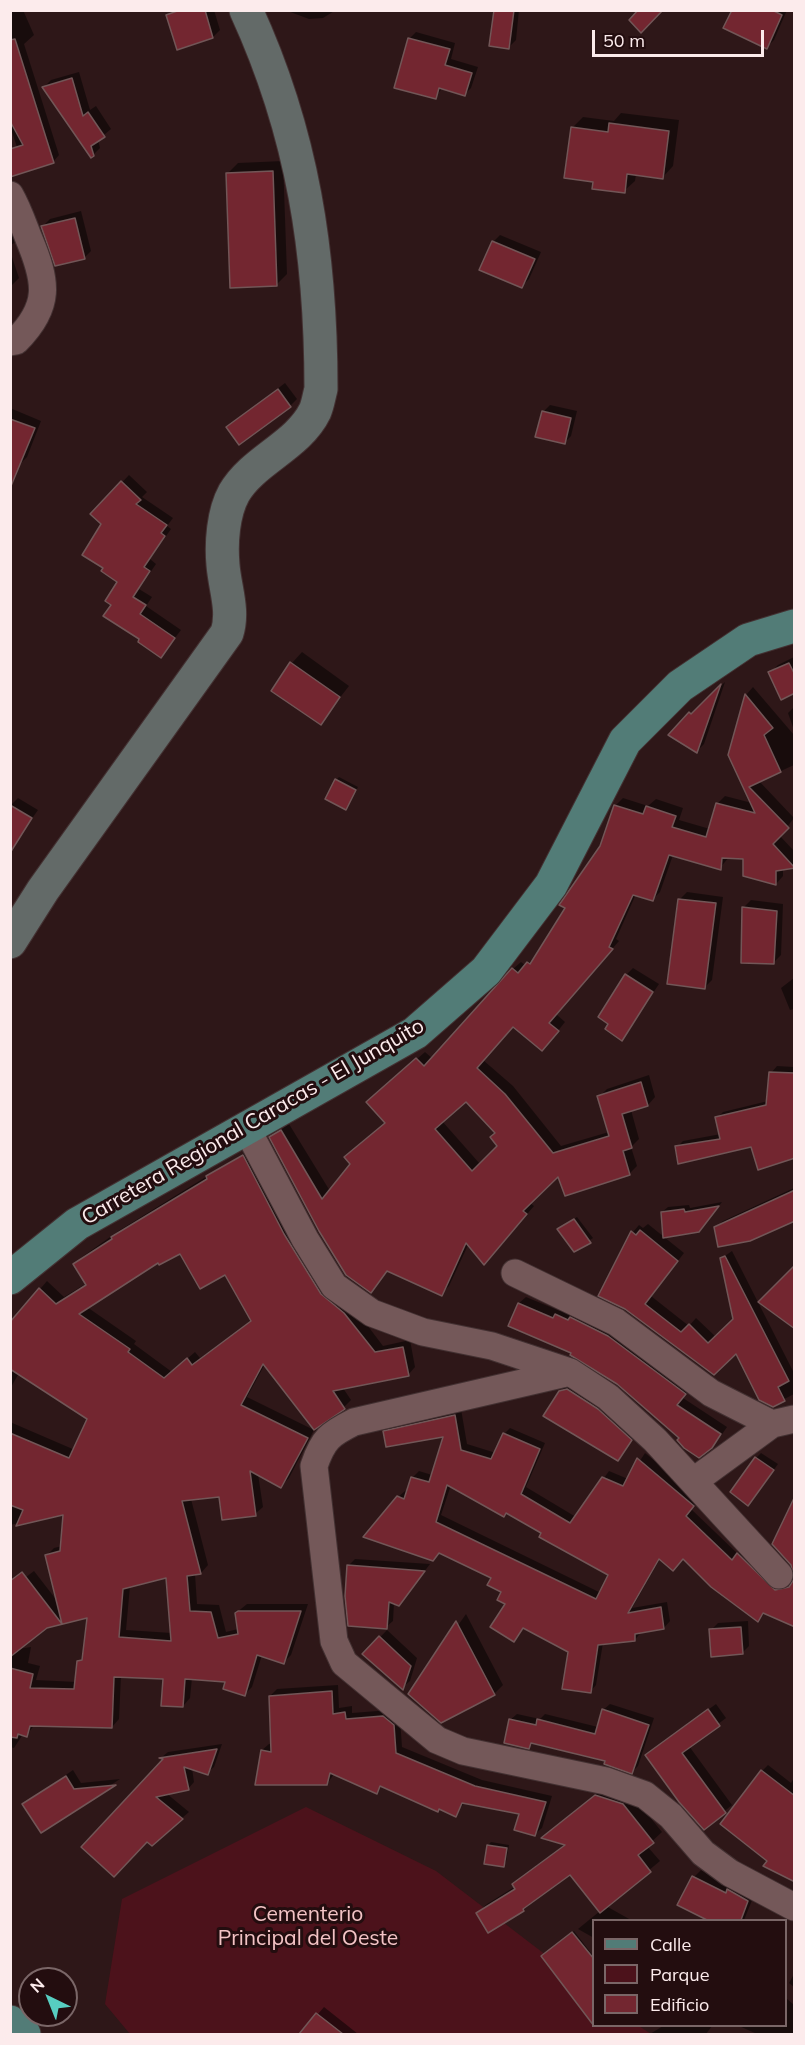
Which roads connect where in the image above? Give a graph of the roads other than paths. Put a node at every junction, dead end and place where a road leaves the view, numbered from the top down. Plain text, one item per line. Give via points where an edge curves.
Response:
1 (246, 10) edge
2 (10, 195) edge
3 (10, 342) edge
4 (795, 626) edge
5 (10, 942) edge
6 (247, 1129) junction
7 (515, 1273) dead end
8 (10, 1278) edge
9 (570, 1372) junction
10 (783, 1421) edge
11 (694, 1481) junction
12 (779, 1575) dead end
13 (795, 1907) edge
14 (10, 2022) edge
15 (24, 2034) edge

1 - 5 street via 299,158 314,248 321,389 314,411 301,429 234,493 223,540 231,621 227,633
2 - 3 street via 43,278 41,306 35,318 16,341
4 - 6 main road, Carretera Regional Caracas - El Junquito via 748,640 680,686 625,741 551,885 486,971 415,1033
6 - 8 main road, Carretera Regional Caracas - El Junquito via 77,1224
6 - 9 street via 334,1286 372,1313 423,1332 492,1346
7 - 10 street via 615,1322 711,1393
9 - 11 street via 608,1397
9 - 13 street via 354,1422 333,1433 320,1446 314,1466 334,1641 344,1663 436,1740 463,1751 606,1781 645,1795 730,1873
10 - 11 street
11 - 12 street
14 - 15 main road

